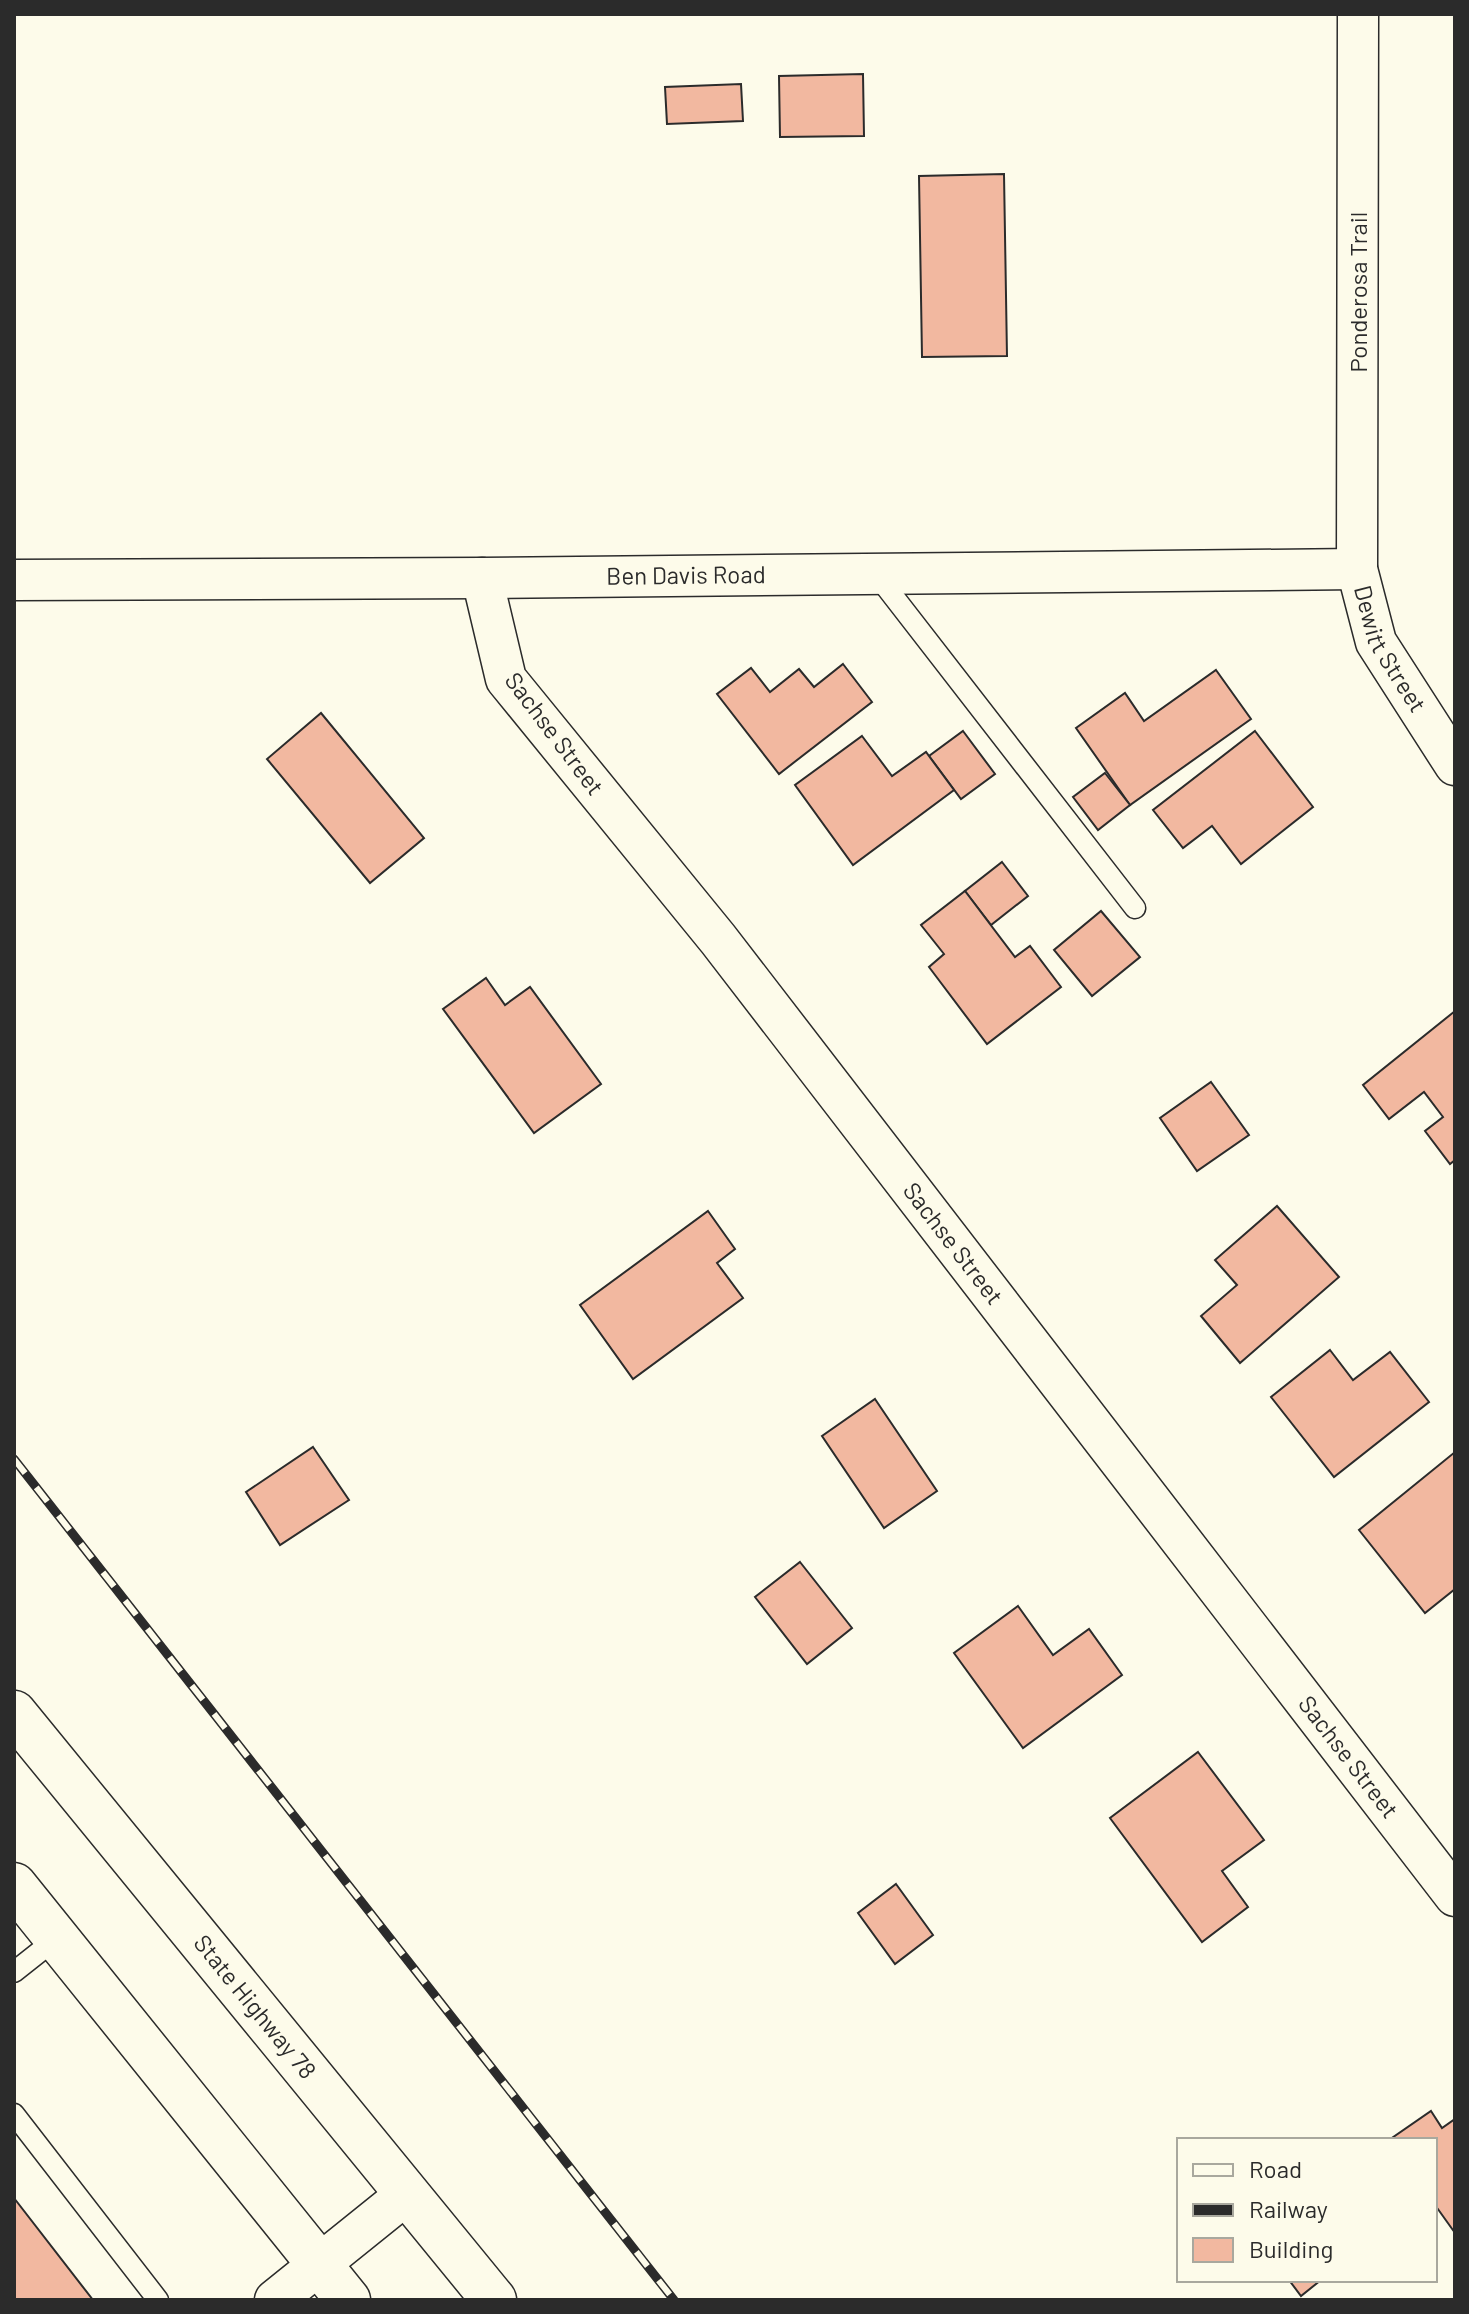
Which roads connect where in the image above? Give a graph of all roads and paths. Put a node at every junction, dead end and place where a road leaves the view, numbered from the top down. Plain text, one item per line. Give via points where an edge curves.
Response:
1 (1358, 14) edge
2 (1357, 569) junction
3 (876, 574) junction
4 (482, 578) junction
5 (14, 580) edge
6 (1455, 765) edge
7 (1135, 908) dead end
8 (14, 1713) edge
9 (14, 1885) edge
10 (1455, 1896) edge
11 (57, 1938) junction
12 (14, 1972) edge
13 (14, 2114) edge
14 (408, 2193) junction
15 (319, 2264) junction
16 (158, 2300) edge
17 (275, 2300) edge
18 (348, 2300) edge
19 (494, 2300) edge

1 - 2 street, Ponderosa Trail
2 - 3 street, Ben Davis Road
2 - 6 street, Dewitt Street via 1376,642
3 - 4 street, Ben Davis Road
3 - 7 lane
4 - 5 street, Ben Davis Road
4 - 10 street, Sachse Street via 506,679 718,939
8 - 14 main road, State Highway 78
9 - 11 main road
11 - 12 lane
11 - 15 main road
13 - 16 lane
14 - 15 street
14 - 19 main road, State Highway 78
15 - 17 street
15 - 18 main road

